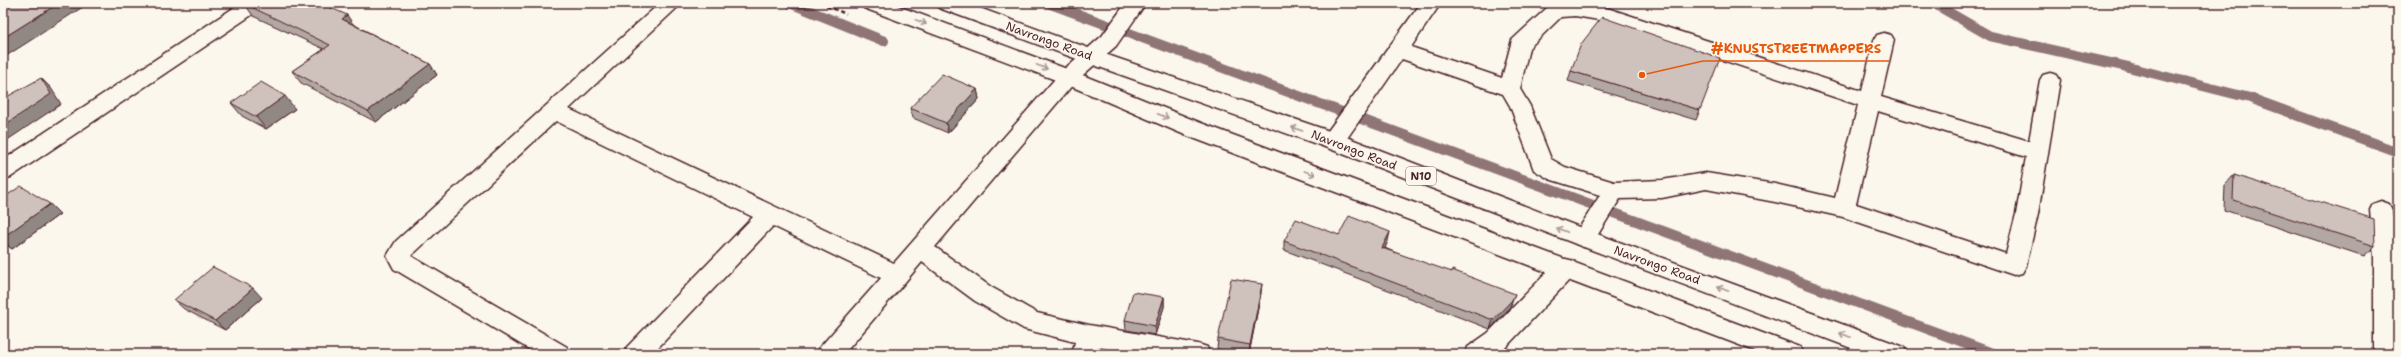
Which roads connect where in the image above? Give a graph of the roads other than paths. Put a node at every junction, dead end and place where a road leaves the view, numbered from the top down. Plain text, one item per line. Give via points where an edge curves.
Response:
1 (255, 3) edge
2 (672, 3) edge
3 (871, 3) edge
4 (946, 3) edge
5 (1136, 3) edge
6 (1431, 3) edge
7 (1884, 40) dead end
8 (1399, 50) junction
9 (1092, 57) junction
10 (1068, 77) junction
11 (2050, 80) dead end
12 (1510, 89) junction
13 (1869, 100) junction
14 (553, 111) junction
15 (1333, 142) junction
16 (2037, 152) junction
17 (3, 171) edge
18 (1614, 191) junction
19 (1844, 210) junction
20 (2381, 210) dead end
21 (770, 215) junction
22 (1584, 238) junction
23 (920, 248) junction
24 (1566, 268) junction
25 (897, 275) junction
26 (1086, 345) edge
27 (558, 354) edge
28 (636, 354) edge
29 (829, 354) edge
30 (1198, 354) edge
31 (1477, 354) edge
32 (1791, 354) edge
33 (1894, 354) edge
34 (2386, 354) edge

1 - 17 main road
2 - 14 main road
3 -> 10 main road
4 - 9 main road, Navrongo Road / N10
5 - 9 main road via 1108,41
6 - 8 main road
7 - 13 main road
8 - 12 main road
8 - 15 main road
9 - 10 main road
15 -> 9 main road, Navrongo Road / N10
10 - 23 main road
10 -> 24 main road via 1193,129
11 - 16 main road
12 - 13 main road via 1519,45 1556,11 1575,9 1607,15
12 - 18 main road via 1520,106 1542,164 1557,173
13 - 16 main road
13 - 19 main road
14 - 21 main road
14 - 27 main road via 404,247 399,256 402,262
22 -> 15 main road, Navrongo Road / N10
16 - 19 main road via 2027,214 2014,266
18 - 19 main road via 1662,189 1706,181 1775,193
18 - 22 main road
20 - 34 main road via 2386,257
21 - 25 main road
21 - 28 main road
33 -> 22 main road, Navrongo Road / N10
23 - 25 main road
23 - 26 main road via 983,294 1032,322
24 - 31 main road via 1498,340
24 - 32 main road
25 - 29 main road
26 - 30 main road

